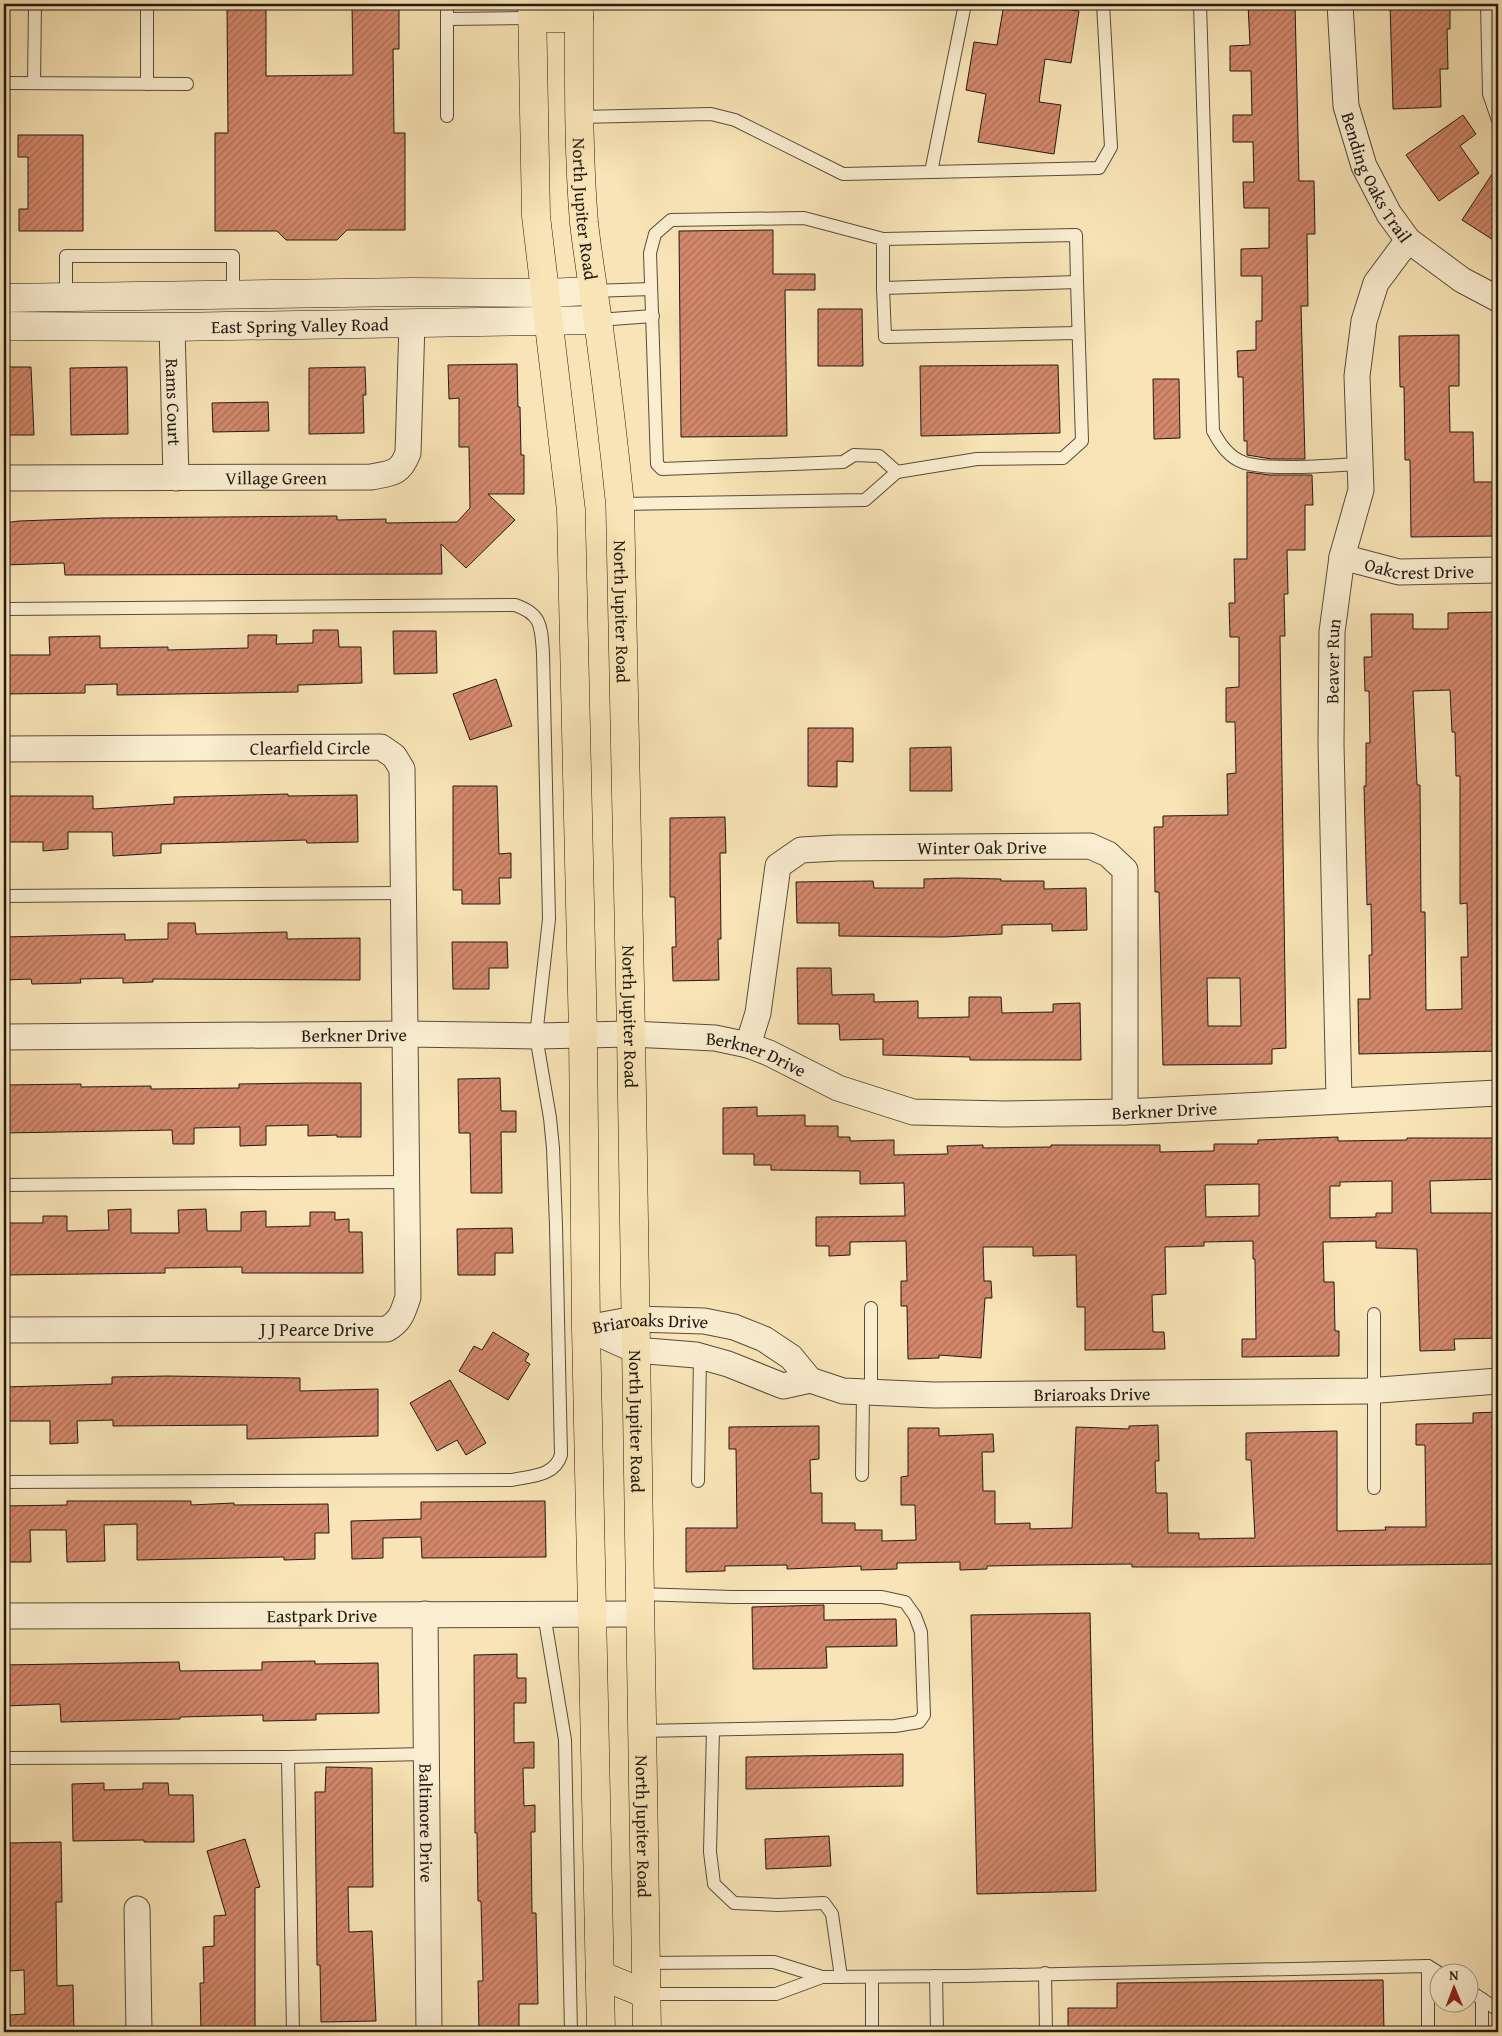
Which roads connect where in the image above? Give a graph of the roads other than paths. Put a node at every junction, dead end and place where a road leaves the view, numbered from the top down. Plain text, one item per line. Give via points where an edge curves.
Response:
1 (35, 4) edge
2 (147, 4) edge
3 (447, 4) edge
4 (965, 4) edge
5 (1103, 4) edge
6 (1200, 4) edge
7 (1340, 4) edge
8 (1487, 4) edge
9 (532, 11) edge
10 (579, 11) edge
11 (447, 19) junction
12 (4, 83) edge
13 (34, 83) junction
14 (147, 84) junction
15 (187, 84) dead end
16 (447, 116) dead end
17 (580, 117) junction
18 (1498, 120) edge
19 (931, 172) junction
20 (882, 239) junction
21 (1408, 240) junction
22 (1077, 282) junction
23 (651, 288) junction
24 (883, 288) junction
25 (592, 291) junction
26 (544, 293) junction
27 (233, 295) junction
28 (66, 297) junction
29 (4, 298) edge
30 (1498, 299) edge
31 (653, 316) junction
32 (598, 320) junction
33 (548, 321) junction
34 (412, 323) junction
35 (4, 326) edge
36 (172, 327) junction
37 (1078, 333) junction
38 (1361, 464) junction
39 (897, 472) junction
40 (4, 478) edge
41 (176, 478) junction
42 (620, 504) junction
43 (1342, 557) junction
44 (1498, 570) edge
45 (4, 609) edge
46 (4, 749) edge
47 (403, 893) junction
48 (4, 896) edge
49 (405, 1034) junction
50 (631, 1034) junction
51 (536, 1036) junction
52 (583, 1036) junction
53 (4, 1037) edge
54 (748, 1045) junction
55 (1498, 1093) edge
56 (1339, 1100) junction
57 (1125, 1112) junction
58 (406, 1182) junction
59 (4, 1185) edge
60 (871, 1308) dead end
61 (1374, 1314) dead end
62 (635, 1319) junction
63 (586, 1328) junction
64 (4, 1330) edge
65 (636, 1350) junction
66 (700, 1356) junction
67 (810, 1380) junction
68 (1498, 1381) edge
69 (1376, 1390) junction
70 (867, 1393) junction
71 (862, 1476) dead end
72 (698, 1481) dead end
73 (4, 1482) edge
74 (1374, 1488) dead end
75 (639, 1604) junction
76 (425, 1614) junction
77 (544, 1614) junction
78 (593, 1614) junction
79 (4, 1616) edge
80 (713, 1730) junction
81 (641, 1731) junction
82 (426, 1754) junction
83 (4, 1758) edge
84 (288, 1758) junction
85 (137, 1909) dead end
86 (645, 1963) junction
87 (1428, 1966) joint
88 (1045, 1973) junction
89 (600, 1974) junction
90 (936, 1976) junction
91 (822, 1977) junction
92 (841, 1977) junction
93 (872, 1977) junction
94 (646, 1994) junction
95 (1482, 1999) joint
96 (1498, 2010) edge
97 (139, 2032) edge
98 (293, 2032) edge
99 (429, 2032) edge
100 (571, 2032) edge
101 (601, 2032) edge
102 (646, 2032) edge
103 (872, 2032) edge
104 (937, 2032) edge
105 (1046, 2032) edge
106 (1428, 2032) edge
107 (1482, 2032) edge

1 - 13 lane
2 - 14 lane
3 - 11 lane
4 - 19 lane
5 - 19 lane via 1111,147 1099,168
6 - 38 lane via 1213,431 1221,446 1243,462 1263,466
7 - 21 street, Bending Oaks Trail via 1346,106 1364,166 1389,214
8 - 18 lane via 1489,94
9 - 10 main road
9 - 11 lane
9 - 26 main road via 536,208
10 - 17 main road, North Jupiter Road
11 - 16 lane
12 - 13 lane
13 - 14 lane
14 - 15 lane
17 - 19 lane via 711,114 735,120 843,174
17 - 25 main road, North Jupiter Road via 584,222
20 - 22 lane via 1076,235
20 - 23 lane via 804,218 670,220 655,234 650,254
20 - 24 lane
21 - 30 street, Bending Oaks Trail via 1462,280
21 - 38 street, Beaver Run via 1376,283 1364,321 1357,376
22 - 24 lane
22 - 37 lane
23 - 25 lane
23 - 31 lane
24 - 37 lane via 885,337
25 - 26 street, East Spring Valley Road
25 - 32 main road, North Jupiter Road
26 - 27 street, East Spring Valley Road
26 - 33 main road
27 - 28 street, East Spring Valley Road
27 - 28 lane via 233,256 66,256
28 - 29 street, East Spring Valley Road
31 - 32 lane
31 - 39 lane via 656,457 662,469 843,462 854,456 879,456
32 - 33 street, East Spring Valley Road
32 - 42 main road, North Jupiter Road
33 - 34 street, East Spring Valley Road
33 - 52 main road via 571,510
34 - 36 street, East Spring Valley Road
34 - 41 street, Village Green via 408,453 403,465 392,472 371,477
35 - 36 street, East Spring Valley Road
36 - 41 street, Rams Court
37 - 39 lane via 1082,441 1063,458 977,459
38 - 43 street, Beaver Run via 1361,490
39 - 42 lane via 865,500
40 - 41 street, Village Green
42 - 50 main road, North Jupiter Road
43 - 44 street, Oakcrest Drive via 1399,572
43 - 56 street, Beaver Run via 1332,632
45 - 51 lane via 515,606 530,612 540,625 543,653 548,892 547,937
46 - 47 street, Clearfield Circle via 381,747 394,756 402,769
47 - 48 lane
47 - 49 street, Clearfield Circle
49 - 51 street, Berkner Drive
49 - 53 street, Berkner Drive
49 - 58 street, J J Pearce Drive
50 - 52 street, Berkner Drive
50 - 54 street, Berkner Drive via 715,1038
50 - 62 main road, North Jupiter Road
51 - 52 street, Berkner Drive
51 - 73 lane via 550,1118 554,1168 561,1445 558,1465 551,1470 512,1480
52 - 63 main road
54 - 57 street, Berkner Drive via 838,1088 913,1112
54 - 57 street, Winter Oak Drive via 758,1013 778,866 801,850 1090,846 1108,854 1125,870
55 - 56 street, Berkner Drive
56 - 57 street, Berkner Drive
58 - 59 lane
58 - 64 street, J J Pearce Drive via 408,1297 403,1314 387,1329
60 - 70 lane
61 - 69 lane
62 - 63 street, Briaroaks Drive
62 - 65 main road, North Jupiter Road
62 - 67 street, Briaroaks Drive via 704,1321 734,1327 764,1339 791,1357
63 - 65 street, Briaroaks Drive
63 - 78 main road
65 - 66 street, Briaroaks Drive
65 - 75 main road, North Jupiter Road
66 - 67 street, Briaroaks Drive via 783,1386
66 - 72 lane
67 - 70 street, Briaroaks Drive via 843,1391
68 - 69 street, Briaroaks Drive
69 - 70 street, Briaroaks Drive via 954,1395
69 - 74 lane
70 - 71 lane
75 - 78 street, Eastpark Drive
75 - 80 lane via 732,1597 882,1597 905,1602 915,1616 921,1632 924,1715 919,1722 895,1726
75 - 81 main road, North Jupiter Road
76 - 77 street, Eastpark Drive
76 - 79 street, Eastpark Drive
76 - 82 street, Baltimore Drive
77 - 78 street, Eastpark Drive
77 - 100 lane via 565,1740
78 - 89 main road
80 - 81 lane
80 - 92 lane via 710,1852 714,1884 734,1903 824,1902 832,1914
81 - 86 main road, North Jupiter Road
82 - 84 lane
82 - 99 street, Baltimore Drive
83 - 84 lane
84 - 98 lane
85 - 97 street
86 - 89 main road
86 - 91 lane via 774,1962
86 - 94 main road, North Jupiter Road
87 - 88 lane
87 - 106 lane
88 - 90 lane
88 - 105 lane
89 - 94 main road
89 - 101 main road
90 - 93 lane
90 - 104 lane
91 - 92 lane
91 - 94 lane via 776,1994
92 - 93 lane
93 - 103 lane
94 - 102 main road, North Jupiter Road
95 - 96 lane
95 - 107 lane

